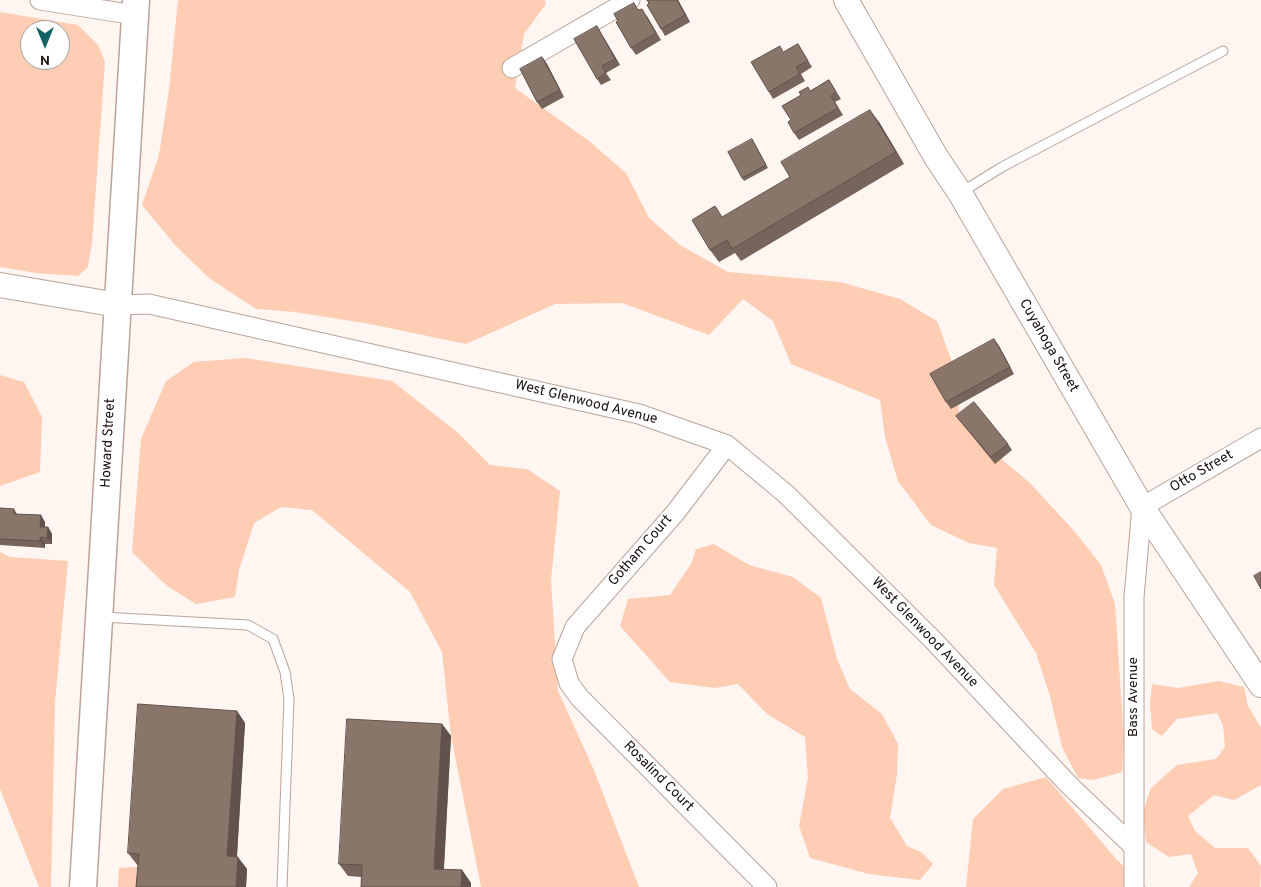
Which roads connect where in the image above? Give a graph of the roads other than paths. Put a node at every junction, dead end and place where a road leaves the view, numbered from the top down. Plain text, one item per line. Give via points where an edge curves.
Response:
1 (40, 0) edge
2 (630, 0) edge
3 (846, 0) edge
4 (135, 8) edge
5 (1223, 51) dead end
6 (512, 68) dead end
7 (960, 194) junction
8 (0, 285) edge
9 (118, 305) junction
10 (1261, 438) edge
11 (727, 445) junction
12 (1142, 507) junction
13 (100, 617) junction
14 (562, 659) joint
15 (1261, 684) edge
16 (1134, 847) junction
17 (83, 887) edge
18 (282, 887) edge
19 (767, 887) edge
20 (1134, 887) edge

1 - 4 street
2 - 6 street
3 - 7 street, Cuyahoga Street
4 - 9 main road, Howard Street
5 - 7 lane via 1002,167
7 - 12 street, Cuyahoga Street
8 - 9 street
9 - 11 street, West Glenwood Avenue via 149,304 493,380 638,414
9 - 13 main road, Howard Street
10 - 12 street, Otto Street
11 - 14 street, Gotham Court via 675,513 575,627
11 - 16 street, West Glenwood Avenue via 786,494 932,640 1069,785
12 - 15 street, Cuyahoga Street
12 - 16 street, Bass Avenue via 1134,597
13 - 17 main road, Howard Street
13 - 18 lane via 248,625 273,639 285,672 289,699
14 - 19 street, Rosalind Court via 579,697
16 - 20 street, Bass Avenue

